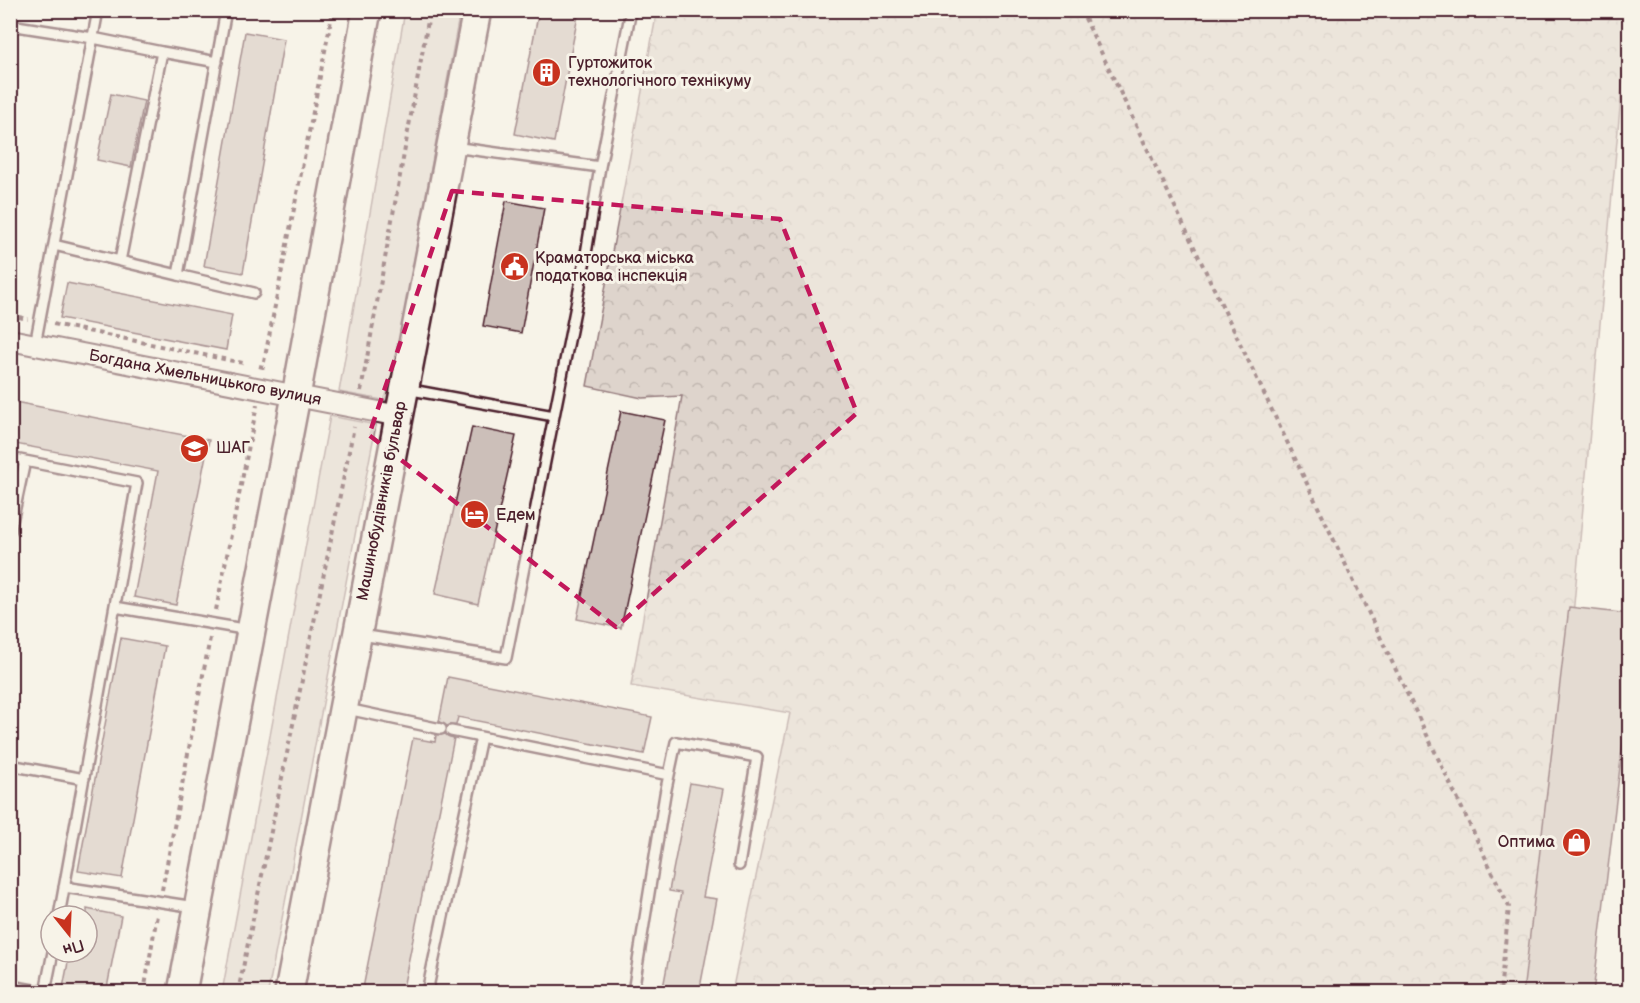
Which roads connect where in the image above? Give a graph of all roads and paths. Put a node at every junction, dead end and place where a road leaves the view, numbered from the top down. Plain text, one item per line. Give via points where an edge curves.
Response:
1 (98, 10) edge
2 (226, 10) edge
3 (333, 10) edge
4 (367, 10) edge
5 (430, 10) edge
6 (477, 10) edge
7 (631, 10) edge
8 (1081, 10) edge
9 (10, 25) edge
10 (93, 38) junction
11 (162, 51) junction
12 (217, 62) junction
13 (450, 147) junction
14 (600, 167) junction
15 (54, 245) junction
16 (120, 261) junction
17 (177, 276) junction
18 (254, 293) dead end
19 (10, 315) edge
20 (40, 321) junction
21 (10, 340) edge
22 (34, 345) junction
23 (404, 389) junction
24 (296, 396) junction
25 (257, 405) dead end
26 (358, 407) junction
27 (399, 416) junction
28 (554, 416) junction
29 (10, 458) edge
30 (25, 461) junction
31 (10, 531) edge
32 (115, 607) junction
33 (213, 624) junction
34 (251, 630) junction
35 (357, 634) junction
36 (343, 708) junction
37 (481, 737) junction
38 (10, 765) edge
39 (669, 775) junction
40 (84, 779) junction
41 (739, 865) dead end
42 (64, 887) junction
43 (159, 902) junction
44 (61, 904) edge
45 (198, 908) junction
46 (50, 964) edge
47 (10, 986) edge
48 (144, 993) edge
49 (182, 993) edge
50 (238, 993) edge
51 (288, 993) edge
52 (427, 993) edge
53 (633, 993) edge
54 (1500, 993) edge

1 - 10 lane
2 - 12 lane
3 - 20 path via 263,367
4 - 24 street
5 - 26 path
6 - 13 street, Машинобудівників бульвар
7 - 14 lane
8 - 54 path via 1509,908
9 - 10 lane
10 - 11 lane
10 - 15 lane
11 - 12 lane
11 - 16 lane
12 - 17 lane
13 - 14 lane
13 - 23 street, Машинобудівників бульвар
14 - 28 lane
15 - 16 lane
15 - 20 lane
16 - 17 lane
17 - 18 lane
19 - 20 path
20 - 22 lane
21 - 22 street, Богдана Хмельницького вулиця
22 - 24 street, Богдана Хмельницького вулиця
23 - 27 street, Машинобудівників бульвар
23 - 28 lane
24 - 26 street, Богдана Хмельницького вулиця
24 - 34 street
25 - 33 path
26 - 27 street, Богдана Хмельницького вулиця
26 - 50 path
27 - 35 street, Машинобудівників бульвар
28 - 35 lane via 506,658
29 - 30 lane
30 - 31 lane
30 - 32 lane via 137,483
32 - 33 lane
32 - 40 lane
33 - 34 lane
33 - 43 path
34 - 45 street
35 - 36 street, Машинобудівників бульвар
36 - 37 lane
36 - 51 street, Машинобудівників бульвар
37 - 39 lane
37 - 52 lane
38 - 40 lane
39 - 41 lane via 676,742 757,757
39 - 53 lane
40 - 42 lane
42 - 43 lane
42 - 44 lane
43 - 45 lane
43 - 48 path
45 - 49 street
46 - 47 lane via 45,992

